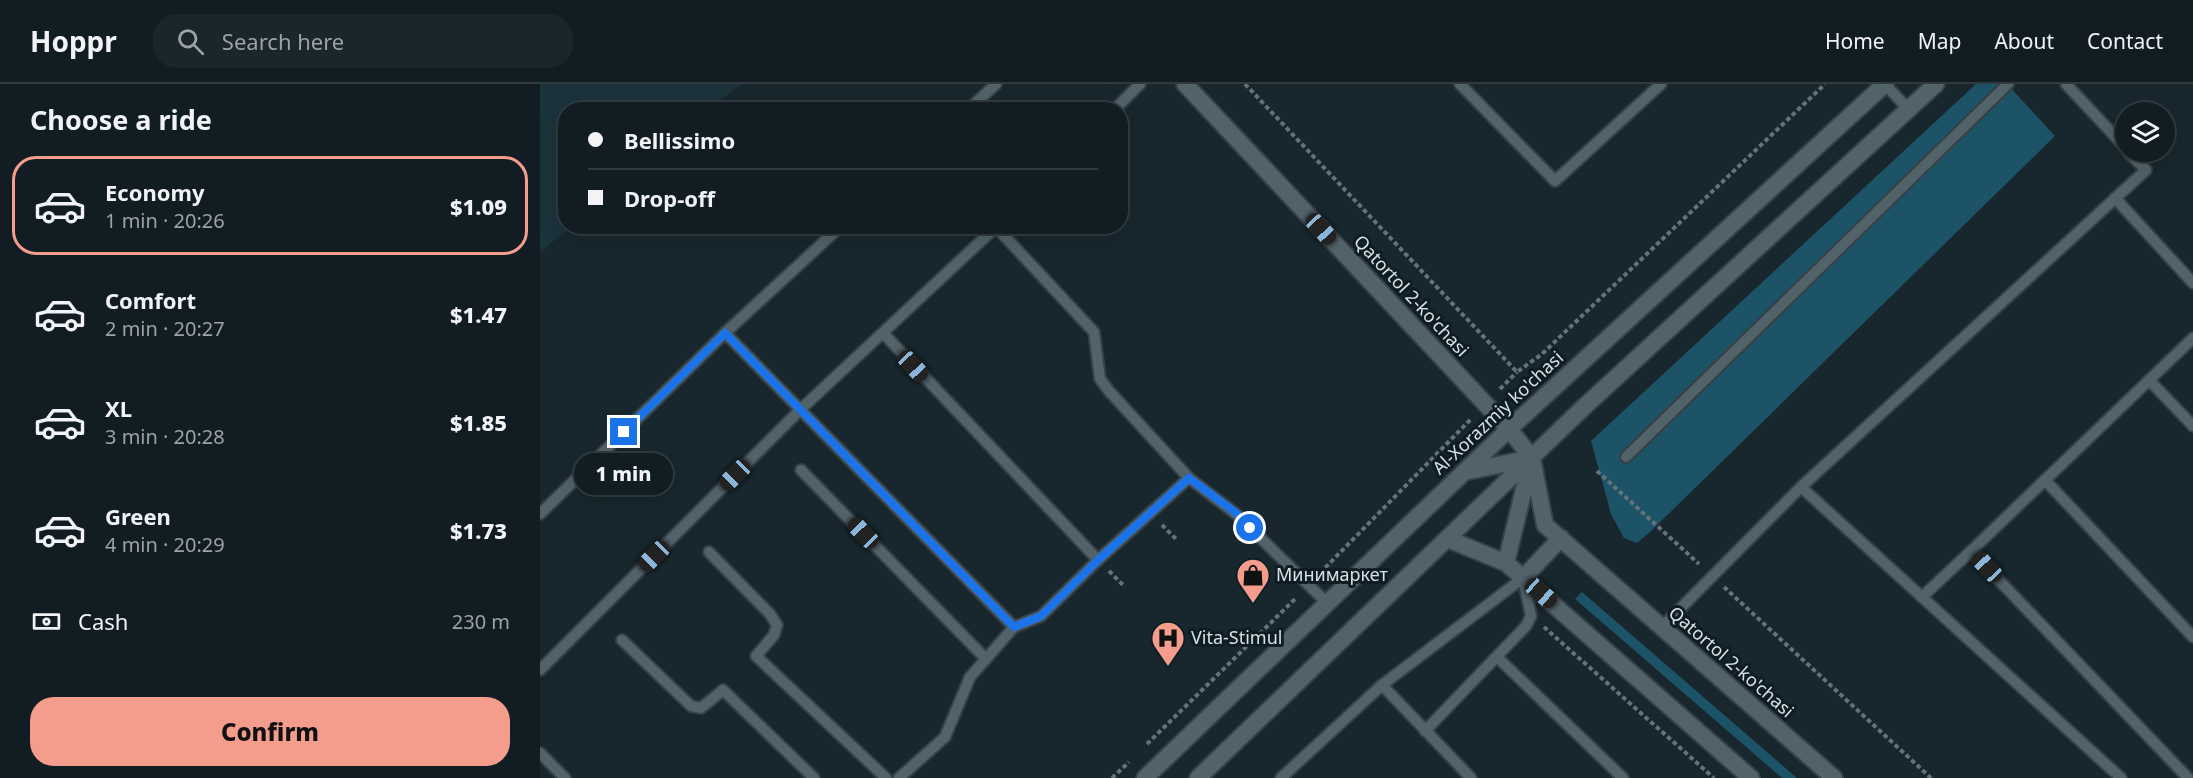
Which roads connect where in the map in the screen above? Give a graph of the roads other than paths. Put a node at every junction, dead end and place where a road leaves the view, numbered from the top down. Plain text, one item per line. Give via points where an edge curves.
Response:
1 (996, 84) edge
2 (1140, 84) edge
3 (1185, 84) edge
4 (1460, 84) edge
5 (1661, 84) edge
6 (1885, 84) edge
7 (1936, 84) edge
8 (2008, 84) edge
9 (2066, 84) edge
10 (977, 102) edge
11 (1122, 102) edge
12 (1908, 109) junction
13 (2115, 137) edge
14 (2138, 162) edge
15 (2115, 198) junction
16 (832, 234) edge
17 (989, 234) edge
18 (1003, 234) edge
19 (2193, 283) edge
20 (725, 333) junction
21 (883, 333) junction
22 (2193, 338) edge
23 (2149, 380) junction
24 (800, 410) junction
25 (2193, 426) edge
26 (1509, 429) junction
27 (1626, 457) dead end
28 (1532, 458) junction
29 (801, 470) dead end
30 (1463, 472) junction
31 (1189, 478) junction
32 (2045, 480) junction
33 (1801, 487) junction
34 (540, 514) edge
35 (1561, 538) junction
36 (1448, 539) junction
37 (1971, 551) junction
38 (710, 552) dead end
39 (1098, 560) junction
40 (1506, 563) junction
41 (1523, 578) junction
42 (1922, 597) junction
43 (1327, 603) junction
44 (1014, 627) junction
45 (1662, 627) junction
46 (2193, 637) edge
47 (622, 640) dead end
48 (1497, 657) junction
49 (986, 659) junction
50 (540, 670) edge
51 (1382, 685) junction
52 (1425, 731) junction
53 (540, 753) edge
54 (565, 778) edge
55 (814, 778) edge
56 (886, 778) edge
57 (899, 778) edge
58 (1145, 778) edge
59 (1198, 778) edge
60 (1281, 778) edge
61 (1471, 778) edge
62 (1623, 778) edge
63 (1751, 778) edge
64 (1834, 778) edge
65 (2121, 778) edge
66 (2188, 778) edge

1 - 10 lane
2 - 11 lane
3 - 26 main road, Qatortol 2-ko'chasi
4 - 5 lane via 1555,181
6 - 12 lane
6 - 26 main road, Al-Xorazmiy ko'chasi
7 - 12 main road
8 - 27 lane
9 - 13 lane
12 - 28 main road
14 - 15 lane via 2146,170
15 - 19 lane
15 - 33 lane
16 - 20 lane
17 - 21 lane
18 - 31 lane via 1094,332 1100,379
20 - 24 lane
20 - 34 lane
21 - 24 lane
21 - 39 lane
22 - 23 lane
23 - 25 lane
23 - 32 lane
24 - 44 lane
24 - 50 lane
26 - 28 main road, Qatortol 2-ko'chasi
26 - 30 main road, Al-Xorazmiy ko'chasi
28 - 30 main road
28 - 35 main road, Qatortol 2-ko'chasi via 1545,525
28 - 36 main road
28 - 40 main road
29 - 49 lane
30 - 43 main road, Al-Xorazmiy ko'chasi
31 - 39 lane
31 - 43 lane via 1236,513
32 - 37 lane
32 - 46 lane
33 - 42 lane
33 - 45 lane
35 - 41 main road
35 - 45 main road, Qatortol 2-ko'chasi
36 - 40 main road
36 - 59 main road
37 - 42 lane
37 - 66 lane
38 - 56 lane via 777,626 756,656
39 - 44 lane via 1041,616
40 - 41 main road
41 - 48 lane via 1531,616
41 - 51 lane
41 - 63 main road
42 - 65 lane
43 - 58 main road, Al-Xorazmiy ko'chasi
44 - 49 lane
45 - 64 main road, Qatortol 2-ko'chasi
47 - 55 lane via 691,706 701,708 723,690
48 - 52 lane
48 - 62 lane
49 - 57 lane via 970,677 945,737
51 - 52 lane
51 - 60 lane
52 - 61 lane
53 - 54 lane

